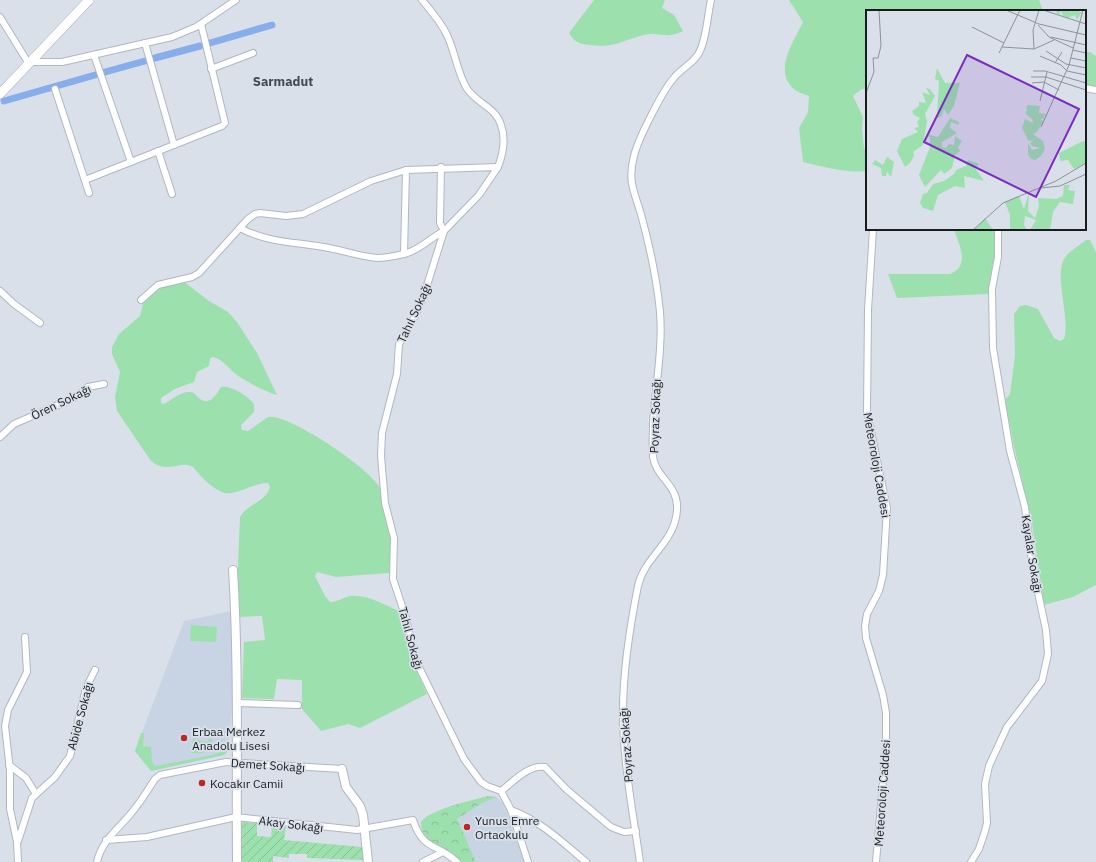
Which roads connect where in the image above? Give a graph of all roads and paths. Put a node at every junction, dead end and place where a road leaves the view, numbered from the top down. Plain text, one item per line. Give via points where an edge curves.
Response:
1 (89, 0) edge
2 (236, 0) edge
3 (422, 0) edge
4 (711, 0) edge
5 (0, 17) edge
6 (201, 24) junction
7 (145, 43) junction
8 (253, 53) dead end
9 (94, 55) junction
10 (30, 63) junction
11 (211, 69) junction
12 (1086, 88) edge
13 (55, 89) dead end
14 (1096, 90) edge
15 (2, 91) edge
16 (174, 145) junction
17 (158, 151) junction
18 (131, 162) junction
19 (498, 167) junction
20 (441, 168) junction
21 (406, 170) junction
22 (85, 180) junction
23 (89, 193) dead end
24 (172, 194) dead end
25 (240, 228) junction
26 (873, 230) edge
27 (998, 230) edge
28 (444, 231) junction
29 (404, 254) junction
30 (0, 291) edge
31 (141, 300) dead end
32 (40, 323) dead end
33 (104, 384) dead end
34 (0, 437) edge
35 (233, 570) dead end
36 (25, 638) dead end
37 (95, 670) dead end
38 (237, 703) junction
39 (298, 705) dead end
40 (236, 762) junction
41 (9, 764) junction
42 (342, 769) joint
43 (501, 791) junction
44 (36, 794) junction
45 (511, 810) junction
46 (236, 817) junction
47 (365, 830) junction
48 (636, 831) junction
49 (106, 840) junction
50 (17, 842) junction
51 (443, 852) junction
52 (18, 862) edge
53 (97, 862) edge
54 (237, 862) edge
55 (368, 862) edge
56 (423, 862) edge
57 (457, 862) edge
58 (528, 862) edge
59 (586, 862) edge
60 (640, 862) edge
61 (876, 862) edge
62 (971, 862) edge

1 - 10 main road
2 - 6 street
3 - 19 street, Tahıl Sokağı via 448,35 466,87 477,101 498,116 504,143
4 - 48 street, Poyraz Sokağı via 700,51 668,86 636,147 631,168 631,186 654,268 660,312 653,456 657,468 677,498 676,520 668,538 640,578 625,668 623,727
5 - 10 street
6 - 7 street via 180,35
6 - 11 street
7 - 9 street
7 - 16 street
8 - 11 street
9 - 10 street via 62,62
9 - 18 street
10 - 15 main road
11 - 16 street via 225,123
12 - 14 street
13 - 22 street
16 - 17 street
17 - 18 street
17 - 24 street
18 - 22 street
19 - 20 street
19 - 28 street, Tahıl Sokağı via 479,196
20 - 21 street
20 - 28 street via 440,214 441,227
21 - 25 street via 371,182 303,214 255,214
21 - 29 street
22 - 23 street
25 - 29 street via 250,234 370,257 385,258
25 - 31 street via 199,273 158,285
26 - 61 street, Meteoroloji Caddesi via 868,310 867,412 887,508 882,579 867,614 865,626 886,713 886,748
27 - 62 street, Kayalar Sokağı via 998,257 992,289 993,348 1010,451 1025,507 1048,654 1042,681 1007,727 989,766 985,784 985,831
28 - 29 street via 420,248
28 - 43 street, Tahıl Sokağı via 416,316 399,344 397,374 382,433 381,470 385,503 394,538 393,579 406,618 416,663 464,759 481,782
30 - 32 street
33 - 34 street, Ören Sokağı via 88,387 76,397 14,424
35 - 38 street
36 - 41 street via 27,672 6,718 5,740
37 - 44 street, Abide Sokağı via 86,688 67,762 50,783
38 - 39 street
38 - 40 street
40 - 42 street, Demet Sokağı
40 - 46 street
40 - 49 street, Demet Sokağı via 218,762 160,775 126,820
41 - 44 street via 26,778
41 - 50 street via 10,808
42 - 47 street via 346,787 360,806
43 - 45 street
43 - 48 street via 531,769 545,767 611,828 624,832
44 - 50 street, Abide Sokağı via 30,803
45 - 58 street
45 - 59 street via 544,827
46 - 47 street, Akay Sokağı
46 - 49 street, Akay Sokağı via 147,836
46 - 54 street
47 - 51 street, Akay Sokağı via 413,820 424,842
47 - 55 street
48 - 60 street, Poyraz Sokağı
49 - 53 street, Demet Sokağı
50 - 52 street
51 - 56 street
51 - 57 street, Akay Sokağı

